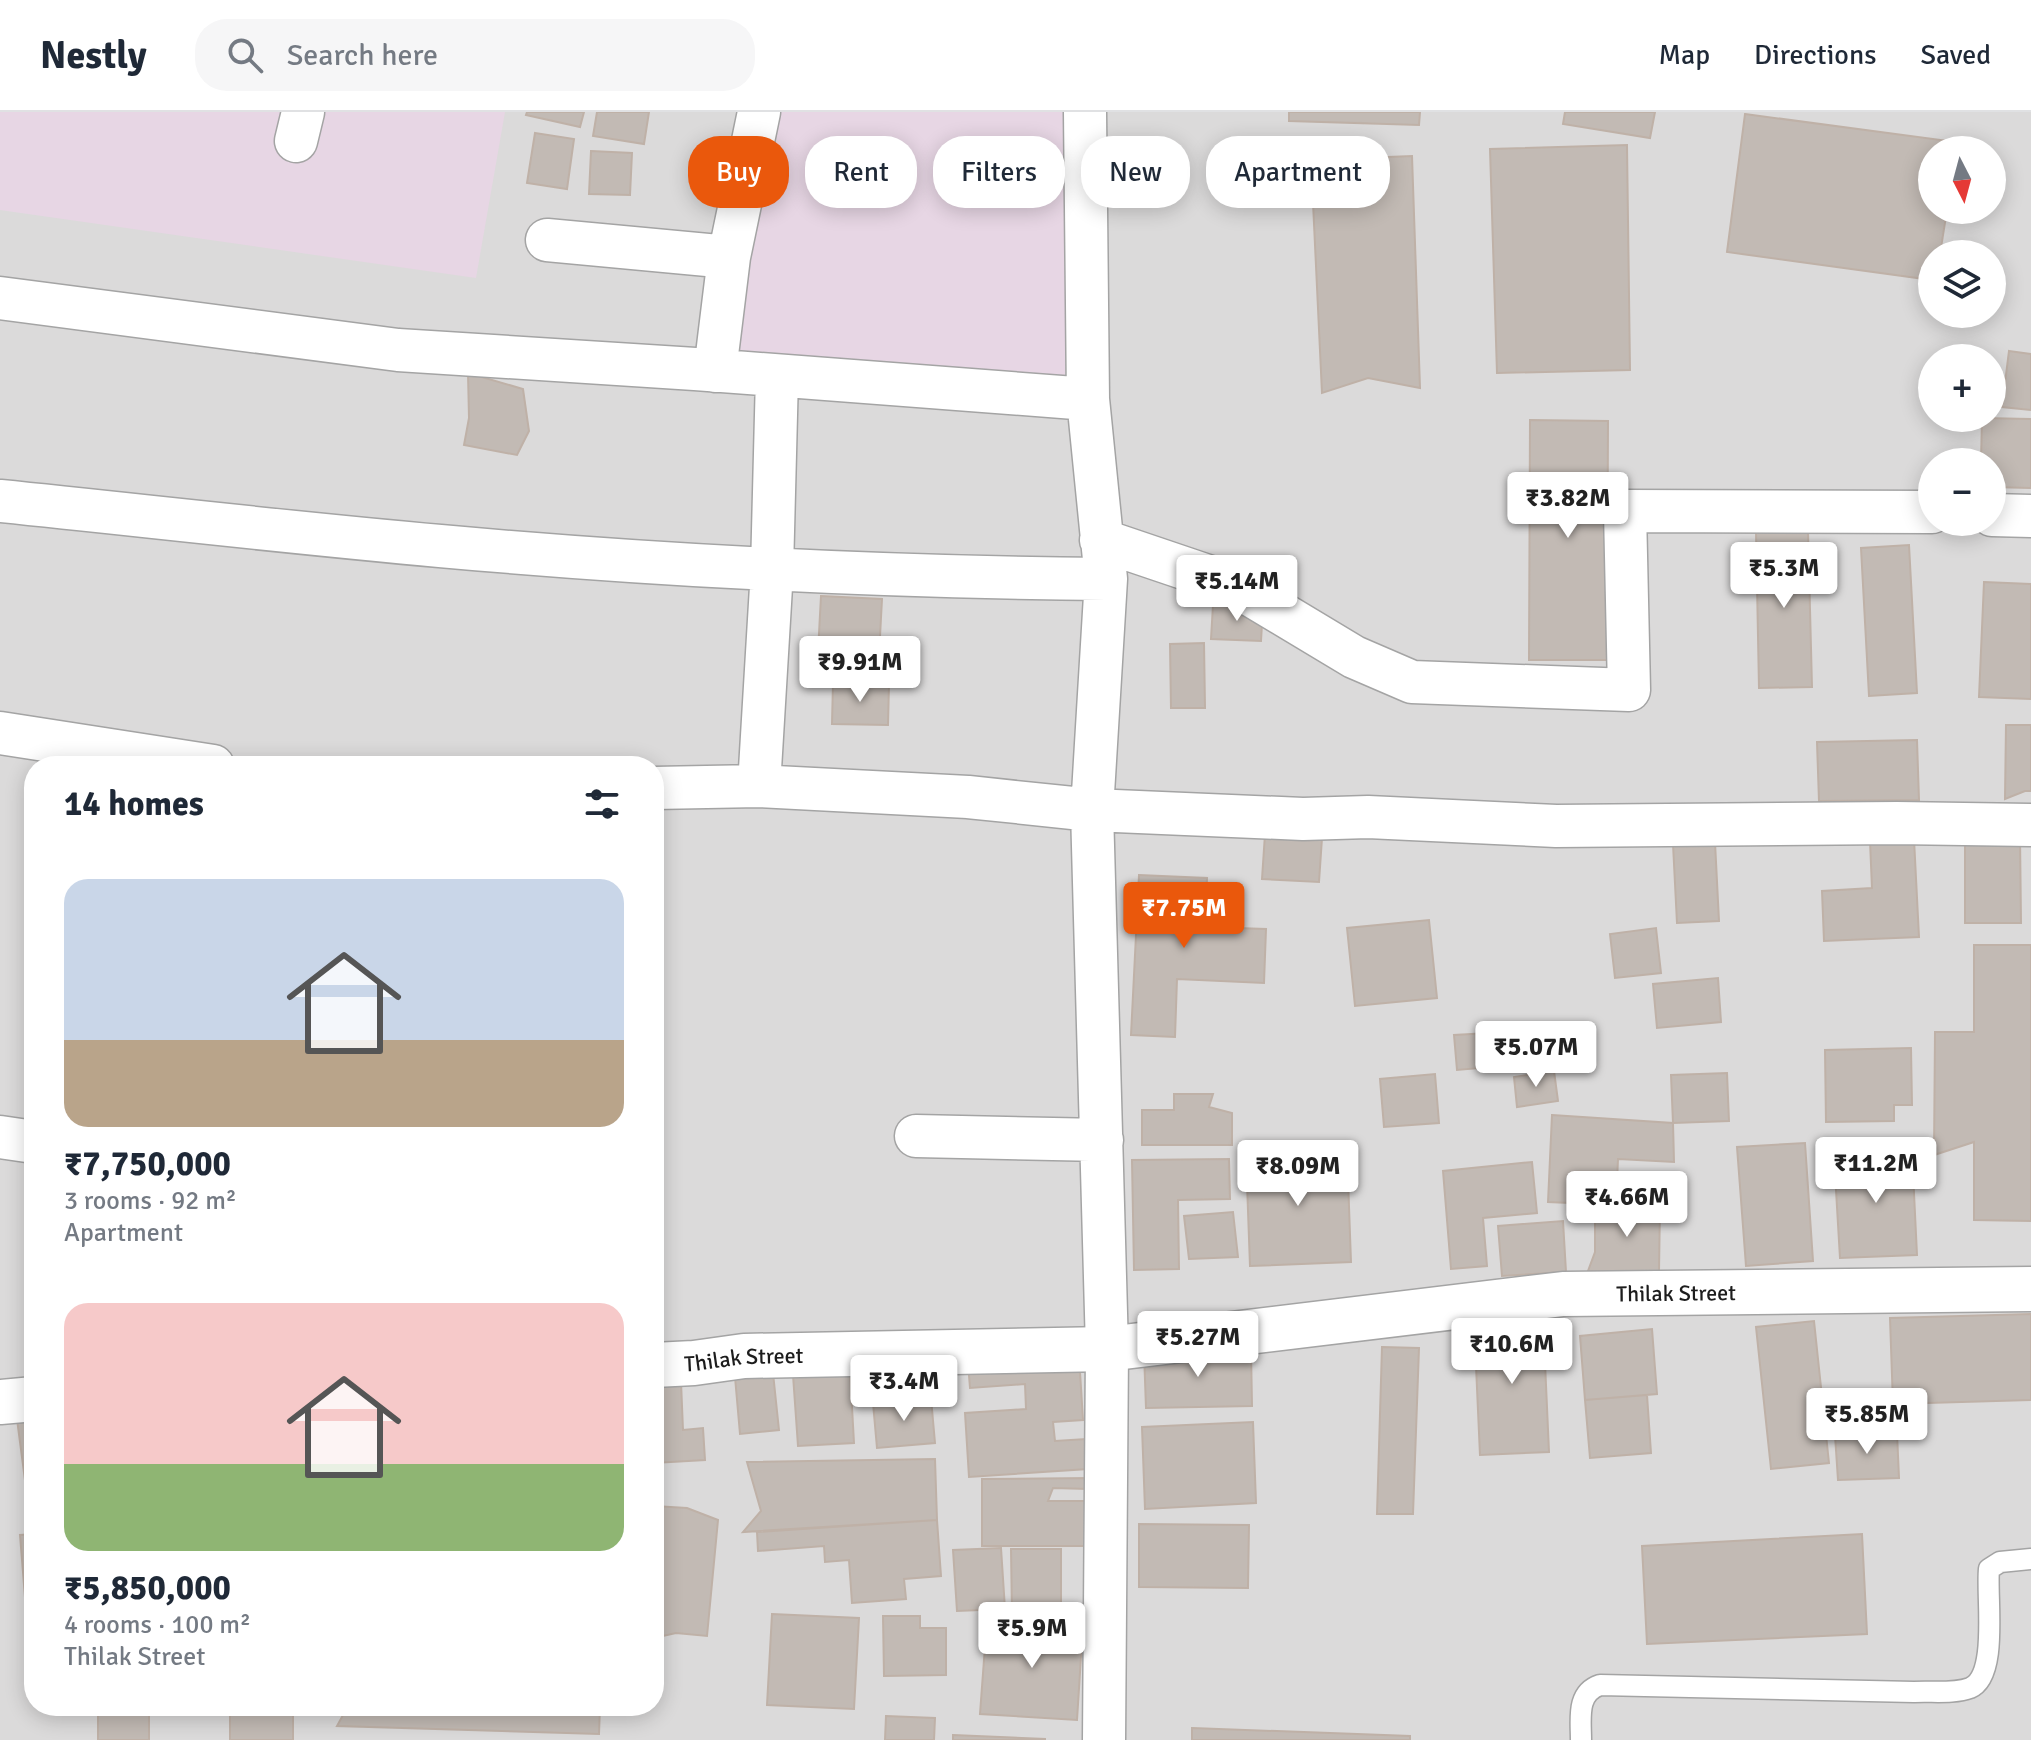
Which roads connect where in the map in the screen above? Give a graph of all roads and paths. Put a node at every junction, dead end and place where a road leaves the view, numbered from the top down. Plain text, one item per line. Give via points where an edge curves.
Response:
1 (759, 112) edge
2 (1085, 112) edge
3 (547, 240) dead end
4 (729, 257) junction
5 (0, 298) edge
6 (715, 371) junction
7 (777, 376) junction
8 (1088, 399) junction
9 (0, 501) edge
10 (1918, 512) edge
11 (2006, 515) edge
12 (2031, 516) edge
13 (1104, 560) junction
14 (772, 570) junction
15 (0, 733) edge
16 (148, 756) edge
17 (759, 786) junction
18 (664, 788) edge
19 (1092, 810) junction
20 (2031, 825) edge
21 (916, 1136) dead end
22 (0, 1137) edge
23 (1102, 1140) junction
24 (24, 1141) edge
25 (2031, 1289) edge
26 (1107, 1349) junction
27 (664, 1364) edge
28 (24, 1400) edge
29 (0, 1402) edge
30 (2031, 1559) edge
31 (1104, 1740) edge
32 (1581, 1740) edge

1 - 4 street
2 - 8 street
3 - 4 street
4 - 6 street
5 - 6 street via 398,350
6 - 7 street
7 - 8 street
7 - 14 street
8 - 13 street
9 - 14 street via 441,546
10 - 13 street via 1625,511 1629,690 1412,682 1354,657 1234,585
11 - 12 street
13 - 14 street via 927,577
13 - 19 street
14 - 17 street
15 - 16 street
17 - 18 street
17 - 19 street via 968,797
19 - 20 street via 1556,826
19 - 23 street
21 - 23 street
22 - 24 street
23 - 26 street
25 - 26 street, Thilak Street via 1563,1294
26 - 27 street, Thilak Street via 744,1356
26 - 31 street
28 - 29 street
30 - 32 lane via 2000,1562 1989,1569 1988,1663 1973,1687 1914,1692 1600,1685 1583,1698

